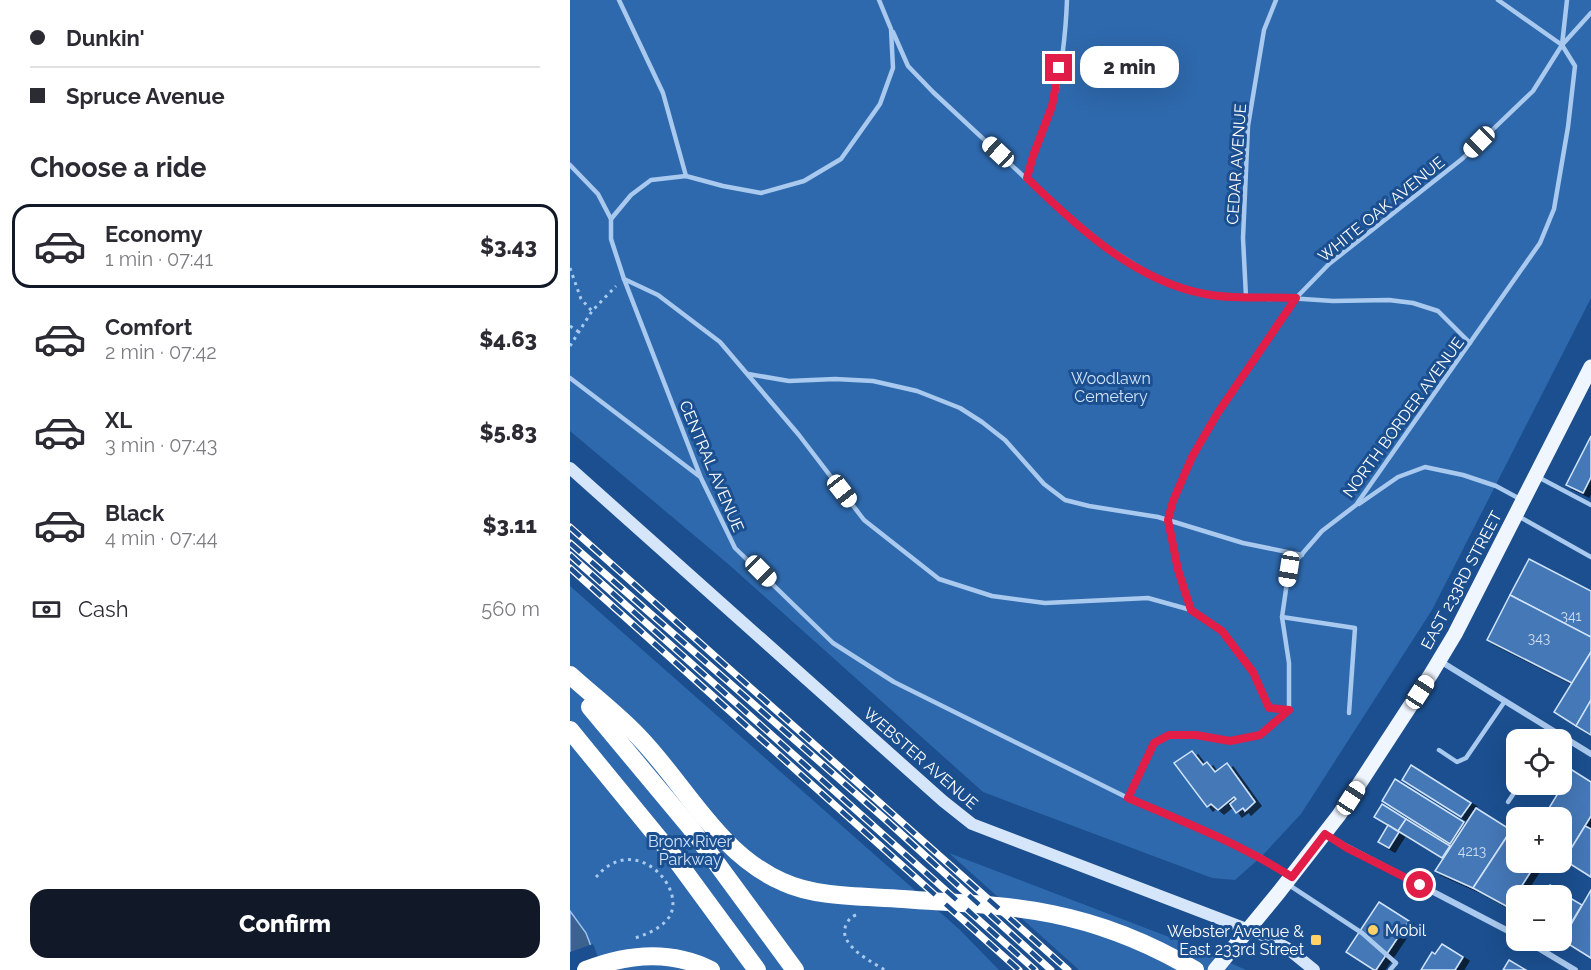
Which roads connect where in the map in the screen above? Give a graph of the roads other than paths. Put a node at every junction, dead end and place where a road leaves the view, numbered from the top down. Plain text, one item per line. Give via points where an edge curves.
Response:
1 (619, 0) edge
2 (879, 0) edge
3 (1066, 0) edge
4 (1276, 0) edge
5 (1498, 0) edge
6 (1567, 0) edge
7 (1591, 14) edge
8 (891, 29) junction
9 (1562, 45) junction
10 (570, 165) edge
11 (686, 176) junction
12 (1027, 178) junction
13 (611, 219) junction
14 (624, 279) junction
15 (1246, 297) junction
16 (1296, 298) junction
17 (1470, 343) junction
18 (1591, 367) edge
19 (748, 374) junction
20 (570, 378) edge
21 (570, 468) edge
22 (1536, 476) junction
23 (701, 478) junction
24 (1523, 501) junction
25 (1591, 505) edge
26 (1356, 506) junction
27 (1515, 515) junction
28 (1168, 520) junction
29 (1302, 555) junction
30 (1591, 557) edge
31 (1191, 610) junction
32 (1282, 617) junction
33 (1440, 661) junction
34 (570, 675) edge
35 (570, 684) edge
36 (1505, 701) junction
37 (1289, 710) junction
38 (1349, 713) dead end
39 (1550, 729) edge
40 (570, 730) edge
41 (1572, 742) edge
42 (1439, 750) dead end
43 (1591, 754) edge
44 (1513, 795) edge
45 (1128, 798) junction
46 (1508, 802) dead end
47 (1325, 834) junction
48 (1289, 880) junction
49 (1247, 929) junction
50 (1506, 930) edge
51 (1544, 951) edge
52 (1217, 967) edge
53 (586, 970) edge
54 (711, 970) edge
55 (757, 970) edge
56 (795, 970) edge
57 (1195, 970) edge
58 (1314, 970) edge
59 (1390, 970) edge
60 (1575, 970) edge

1 - 11 lane via 663,93
2 - 8 lane
3 - 12 lane via 1052,106
4 - 15 lane, CEDAR AVENUE via 1264,30 1248,126 1243,238
5 - 9 lane
6 - 9 lane, WHITE OAK AVENUE
7 - 9 lane
8 - 11 lane via 893,68 880,104 841,159 804,181 761,193
8 - 12 lane via 908,66
9 - 16 lane, WHITE OAK AVENUE via 1533,91 1462,159 1329,264
9 - 17 lane, NORTH BORDER AVENUE via 1575,66 1554,209 1540,243
10 - 13 lane via 598,194
11 - 13 lane via 651,180 631,195
12 - 15 lane via 1108,248 1159,280 1205,294
13 - 14 lane, CENTRAL AVENUE via 611,239
14 - 19 lane via 658,296 720,342
14 - 23 lane, CENTRAL AVENUE
15 - 16 lane
16 - 17 lane via 1413,303 1438,311
16 - 28 lane, WHITE OAK AVENUE via 1192,457
17 - 26 lane, NORTH BORDER AVENUE
18 - 22 main road, EAST 233RD STREET
19 - 28 lane via 789,381 873,381 916,391 960,408 982,422 1065,500
19 - 31 lane via 864,520 939,579 992,597 1024,601 1149,598
20 - 23 lane
21 - 49 main road, WEBSTER AVENUE via 972,824
22 - 24 main road, EAST 233RD STREET
22 - 25 lane
23 - 45 lane, CENTRAL AVENUE via 735,548 833,643 894,682
24 - 26 lane via 1463,474 1425,467 1398,477
24 - 27 main road, EAST 233RD STREET
26 - 29 lane, NORTH BORDER AVENUE via 1322,531
27 - 30 lane
27 - 33 main road, EAST 233RD STREET
28 - 29 lane via 1244,543
28 - 31 lane, WHITE OAK AVENUE
29 - 32 lane, NORTH BORDER AVENUE via 1289,569
31 - 37 lane via 1222,631 1253,672 1269,708
32 - 37 lane, NORTH BORDER AVENUE via 1289,663
32 - 38 lane via 1355,628
33 - 36 street
33 - 47 main road, EAST 233RD STREET
34 - 57 highway via 638,736 707,820 744,858 774,879 830,893 1054,914 1153,947
35 - 56 highway via 684,819
36 - 39 street
36 - 42 lane via 1466,758 1457,762
37 - 45 lane via 1260,735 1230,741 1169,735 1154,743
40 - 55 highway via 674,856
41 - 43 street
44 - 46 lane
45 - 48 lane, CENTRAL AVENUE via 1261,857
47 - 48 main road, EAST 233RD STREET
47 - 50 street
48 - 49 main road, EAST 233RD STREET
48 - 59 lane, CENTRAL AVENUE via 1396,963
49 - 52 main road, EAST 233RD STREET
49 - 58 main road, WEBSTER AVENUE via 1280,943
51 - 60 street
53 - 54 highway via 632,949

